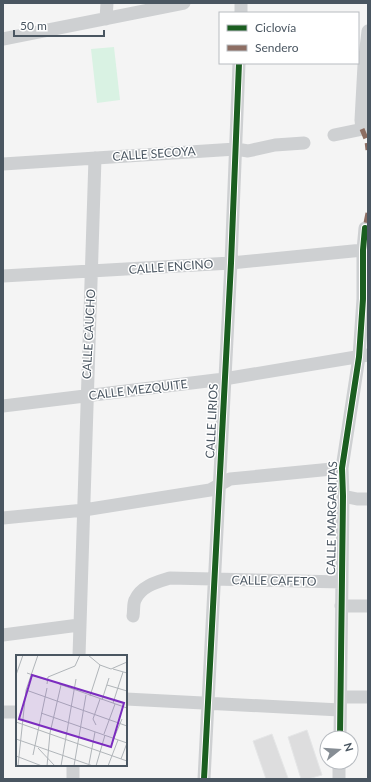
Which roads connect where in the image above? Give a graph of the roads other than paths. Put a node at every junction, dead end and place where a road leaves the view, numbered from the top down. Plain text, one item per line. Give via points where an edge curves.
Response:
1 (107, 3) edge
2 (184, 3) edge
3 (106, 19) junction
4 (368, 32) edge
5 (3, 39) edge
6 (239, 64) edge
7 (365, 129) edge
8 (334, 134) dead end
9 (304, 143) dead end
10 (236, 149) junction
11 (94, 158) junction
12 (3, 164) edge
13 (365, 228) dead end
14 (363, 250) junction
15 (231, 263) junction
16 (92, 272) junction
17 (3, 276) edge
18 (363, 356) edge
19 (224, 379) junction
20 (86, 396) junction
21 (3, 406) edge
22 (342, 468) junction
23 (220, 483) junction
24 (344, 496) junction
25 (368, 499) edge
26 (84, 510) junction
27 (3, 518) edge
28 (214, 579) junction
29 (342, 582) junction
30 (341, 606) junction
31 (368, 606) edge
32 (133, 616) dead end
33 (79, 625) junction
34 (3, 635) edge
35 (79, 655) edge
36 (341, 696) junction
37 (368, 697) edge
38 (127, 699) edge
39 (208, 704) junction
40 (340, 710) junction
41 (3, 712) edge
42 (16, 712) edge
43 (340, 730) edge
44 (74, 766) edge
45 (73, 779) edge
46 (204, 779) edge

1 - 3 street
2 - 3 street
3 - 5 street
4 - 7 street via 361,120
6 - 10 street, CALLE LIRIOS
7 - 8 street
9 - 10 street, CALLE SECOYA via 275,145 248,151
10 - 11 street, CALLE SECOYA
10 - 15 street, CALLE LIRIOS
11 - 12 street, CALLE SECOYA
11 - 16 street, CALLE CAUCHO
13 - 14 street, CALLE MARGARITAS
14 - 15 street, CALLE ENCINO
14 - 18 street, CALLE MARGARITAS
15 - 16 street, CALLE ENCINO
15 - 19 street, CALLE LIRIOS
16 - 17 street, CALLE ENCINO
16 - 20 street, CALLE CAUCHO
18 - 19 street, CALLE MEZQUITE
18 - 22 street, CALLE MARGARITAS
19 - 20 street, CALLE MEZQUITE
19 - 23 street, CALLE LIRIOS
20 - 21 street, CALLE MEZQUITE
20 - 26 street, CALLE CAUCHO
22 - 23 street via 230,479
22 - 24 street, CALLE MARGARITAS
23 - 26 street via 210,490
23 - 28 street, CALLE LIRIOS
24 - 25 street
24 - 29 street, CALLE MARGARITAS
26 - 27 street
26 - 33 street, CALLE CAUCHO
28 - 29 street, CALLE CAFETO
28 - 32 street, CALLE CAFETO via 170,578 157,582 144,588 134,600
28 - 39 street, CALLE LIRIOS
29 - 30 street, CALLE MARGARITAS
30 - 31 street
30 - 36 street, CALLE MARGARITAS
33 - 34 street
33 - 35 street, CALLE CAUCHO
36 - 37 street
36 - 40 street, CALLE MARGARITAS
38 - 39 street
39 - 40 street
39 - 46 street, CALLE LIRIOS
40 - 43 street, CALLE MARGARITAS
41 - 42 street
44 - 45 street

